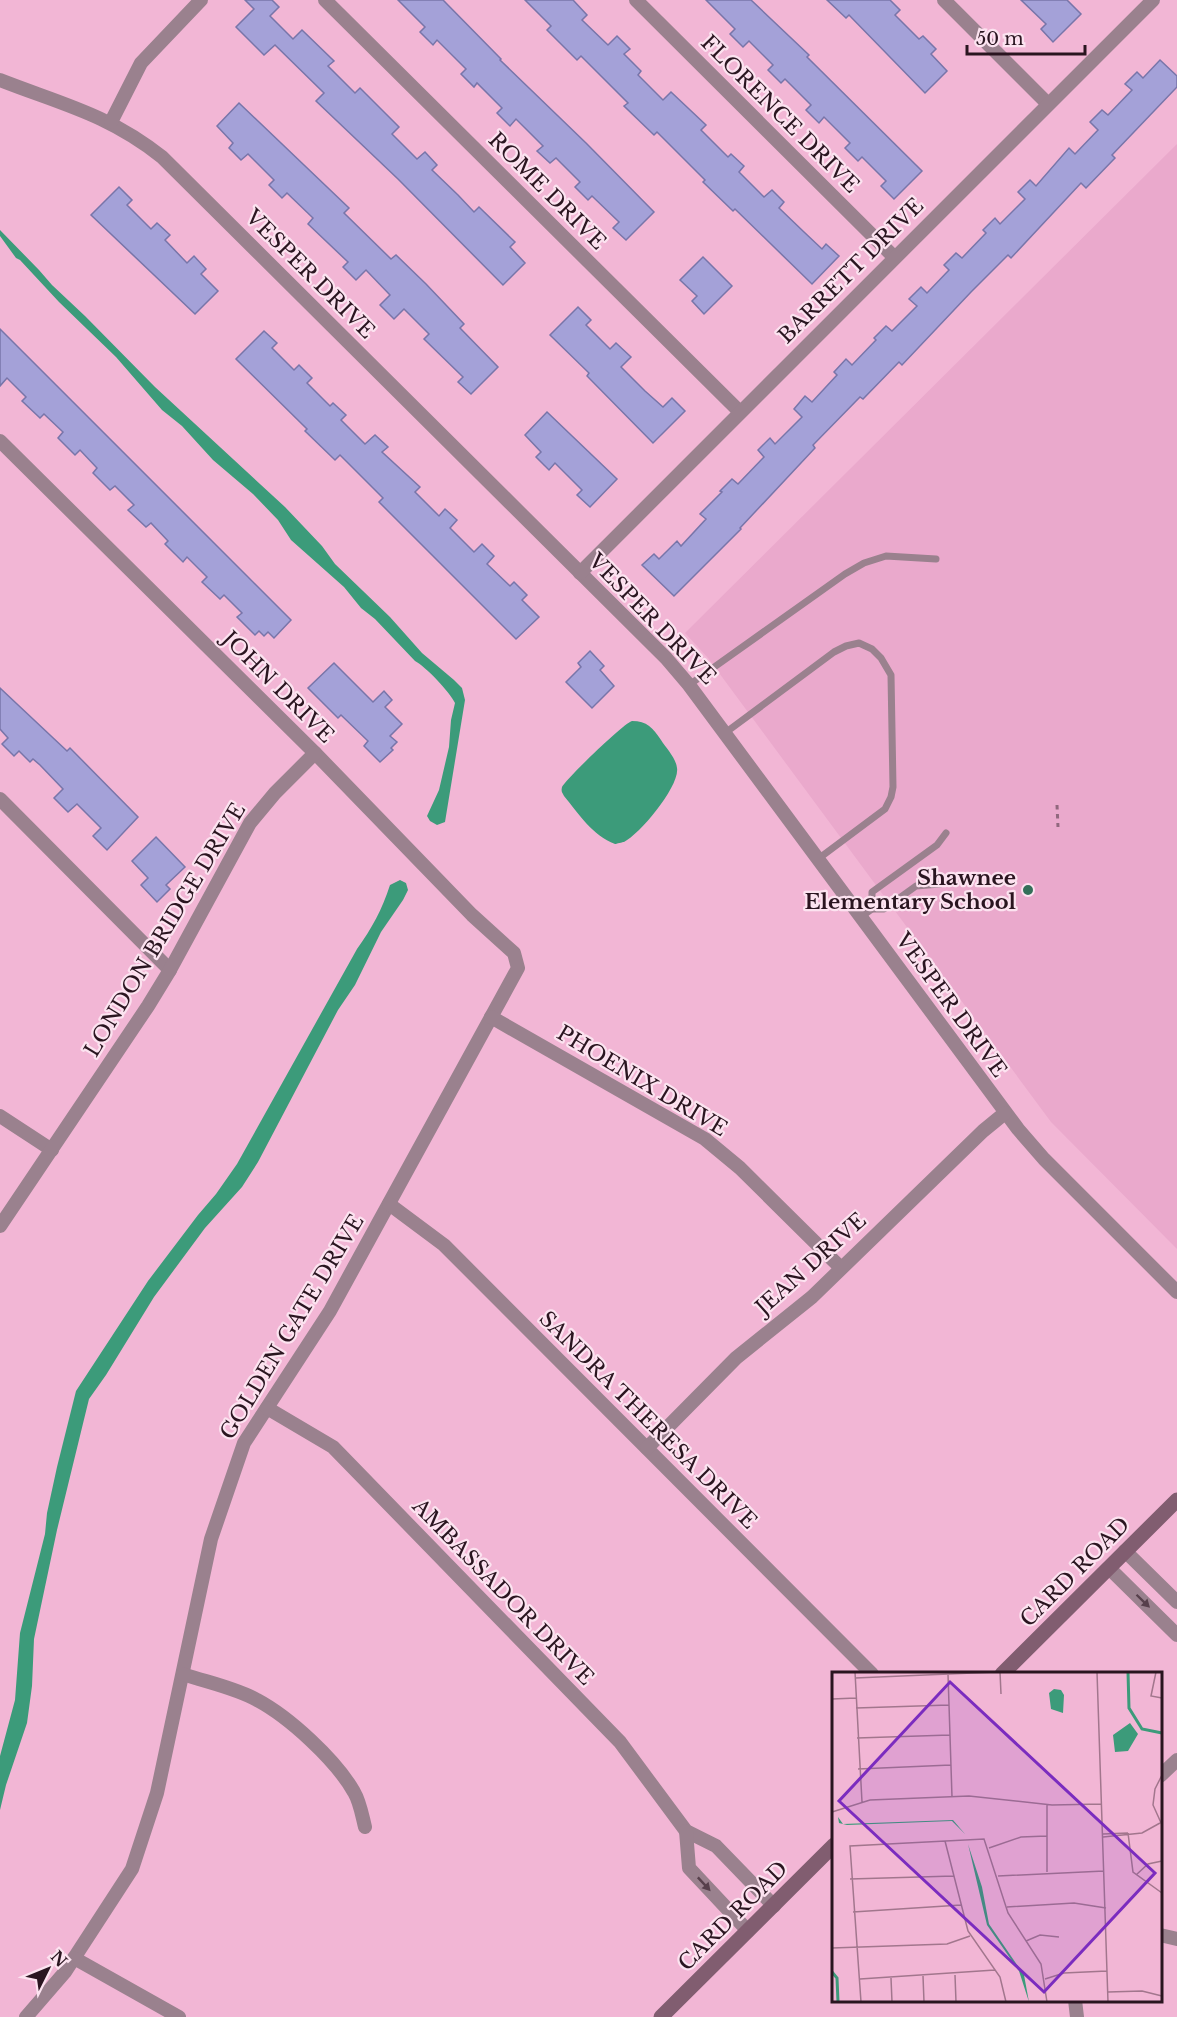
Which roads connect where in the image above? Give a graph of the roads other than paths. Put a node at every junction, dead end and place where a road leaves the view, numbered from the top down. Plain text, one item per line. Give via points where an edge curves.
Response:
1 (201, 0) edge
2 (326, 0) edge
3 (636, 0) edge
4 (944, 0) edge
5 (1153, 0) edge
6 (0, 80) edge
7 (1048, 104) junction
8 (111, 122) junction
9 (894, 257) junction
10 (740, 412) junction
11 (0, 441) edge
12 (936, 559) dead end
13 (580, 573) junction
14 (689, 685) junction
15 (725, 733) junction
16 (315, 753) junction
17 (0, 799) edge
18 (946, 834) dead end
19 (817, 859) junction
20 (940, 884) dead end
21 (866, 913) junction
22 (518, 968) joint
23 (170, 970) junction
24 (491, 1017) junction
25 (1005, 1113) junction
26 (0, 1116) edge
27 (52, 1150) junction
28 (388, 1204) junction
29 (0, 1226) edge
30 (841, 1268) junction
31 (1177, 1292) edge
32 (267, 1408) junction
33 (647, 1448) junction
34 (1177, 1500) edge
35 (1125, 1551) junction
36 (1109, 1568) junction
37 (1177, 1602) edge
38 (1177, 1635) edge
39 (870, 1672) edge
40 (1004, 1672) edge
41 (183, 1674) junction
42 (1177, 1760) edge
43 (1162, 1775) edge
44 (365, 1827) dead end
45 (686, 1831) junction
46 (832, 1847) edge
47 (774, 1906) junction
48 (748, 1931) junction
49 (1162, 1935) edge
50 (1177, 1939) edge
51 (74, 1958) junction
52 (1075, 2002) edge
53 (26, 2017) edge
54 (179, 2017) edge
55 (661, 2017) edge
56 (1077, 2017) edge

1 - 8 street via 141,63
2 - 10 street, ROME DRIVE
3 - 9 street, FLORENCE DRIVE
4 - 7 street
5 - 7 street, BARRETT DRIVE
6 - 8 street, VESPER DRIVE
7 - 9 street, BARRETT DRIVE
8 - 13 street, VESPER DRIVE via 143,142 179,173
9 - 10 street, BARRETT DRIVE
10 - 13 street, BARRETT DRIVE
11 - 16 street, JOHN DRIVE
12 - 14 lane via 886,556 864,563
13 - 14 street, VESPER DRIVE
14 - 15 street, VESPER DRIVE
15 - 19 street, VESPER DRIVE
15 - 19 lane via 846,646 859,643 881,658 891,675 891,797 885,809
16 - 22 street, JOHN DRIVE via 514,953
16 - 23 street, LONDON BRIDGE DRIVE via 250,823
17 - 23 street
18 - 21 lane via 937,845 872,892
19 - 21 street, VESPER DRIVE
20 - 21 lane via 916,886 884,909
21 - 25 street, VESPER DRIVE
22 - 24 street, GOLDEN GATE DRIVE
23 - 27 street, LONDON BRIDGE DRIVE
24 - 28 street, GOLDEN GATE DRIVE
24 - 30 street, PHOENIX DRIVE via 705,1139 740,1168
25 - 30 street, JEAN DRIVE
25 - 31 street, VESPER DRIVE via 1044,1159
26 - 27 street
27 - 29 street, LONDON BRIDGE DRIVE
28 - 32 street, GOLDEN GATE DRIVE via 330,1311
28 - 33 street, SANDRA THERESA DRIVE via 444,1245
30 - 33 street, JEAN DRIVE via 812,1297 736,1358
32 - 41 street, GOLDEN GATE DRIVE via 244,1443 211,1539
32 - 45 street, AMBASSADOR DRIVE via 333,1447 620,1742
33 - 39 street, SANDRA THERESA DRIVE
34 - 35 street, CARD ROAD
35 - 36 street, CARD ROAD
35 - 37 street
36 -> 38 street
36 - 40 street, CARD ROAD
41 - 44 street via 255,1699 284,1716 345,1778 355,1793
41 - 51 street, GOLDEN GATE DRIVE via 157,1793 132,1869
42 - 43 street
45 - 47 street, AMBASSADOR DRIVE via 716,1846
45 -> 48 street via 689,1868
46 - 47 street, CARD ROAD
47 - 48 street, CARD ROAD
48 - 55 street, CARD ROAD
49 - 50 street
51 - 53 street, GOLDEN GATE DRIVE
51 - 54 street
52 - 56 street

